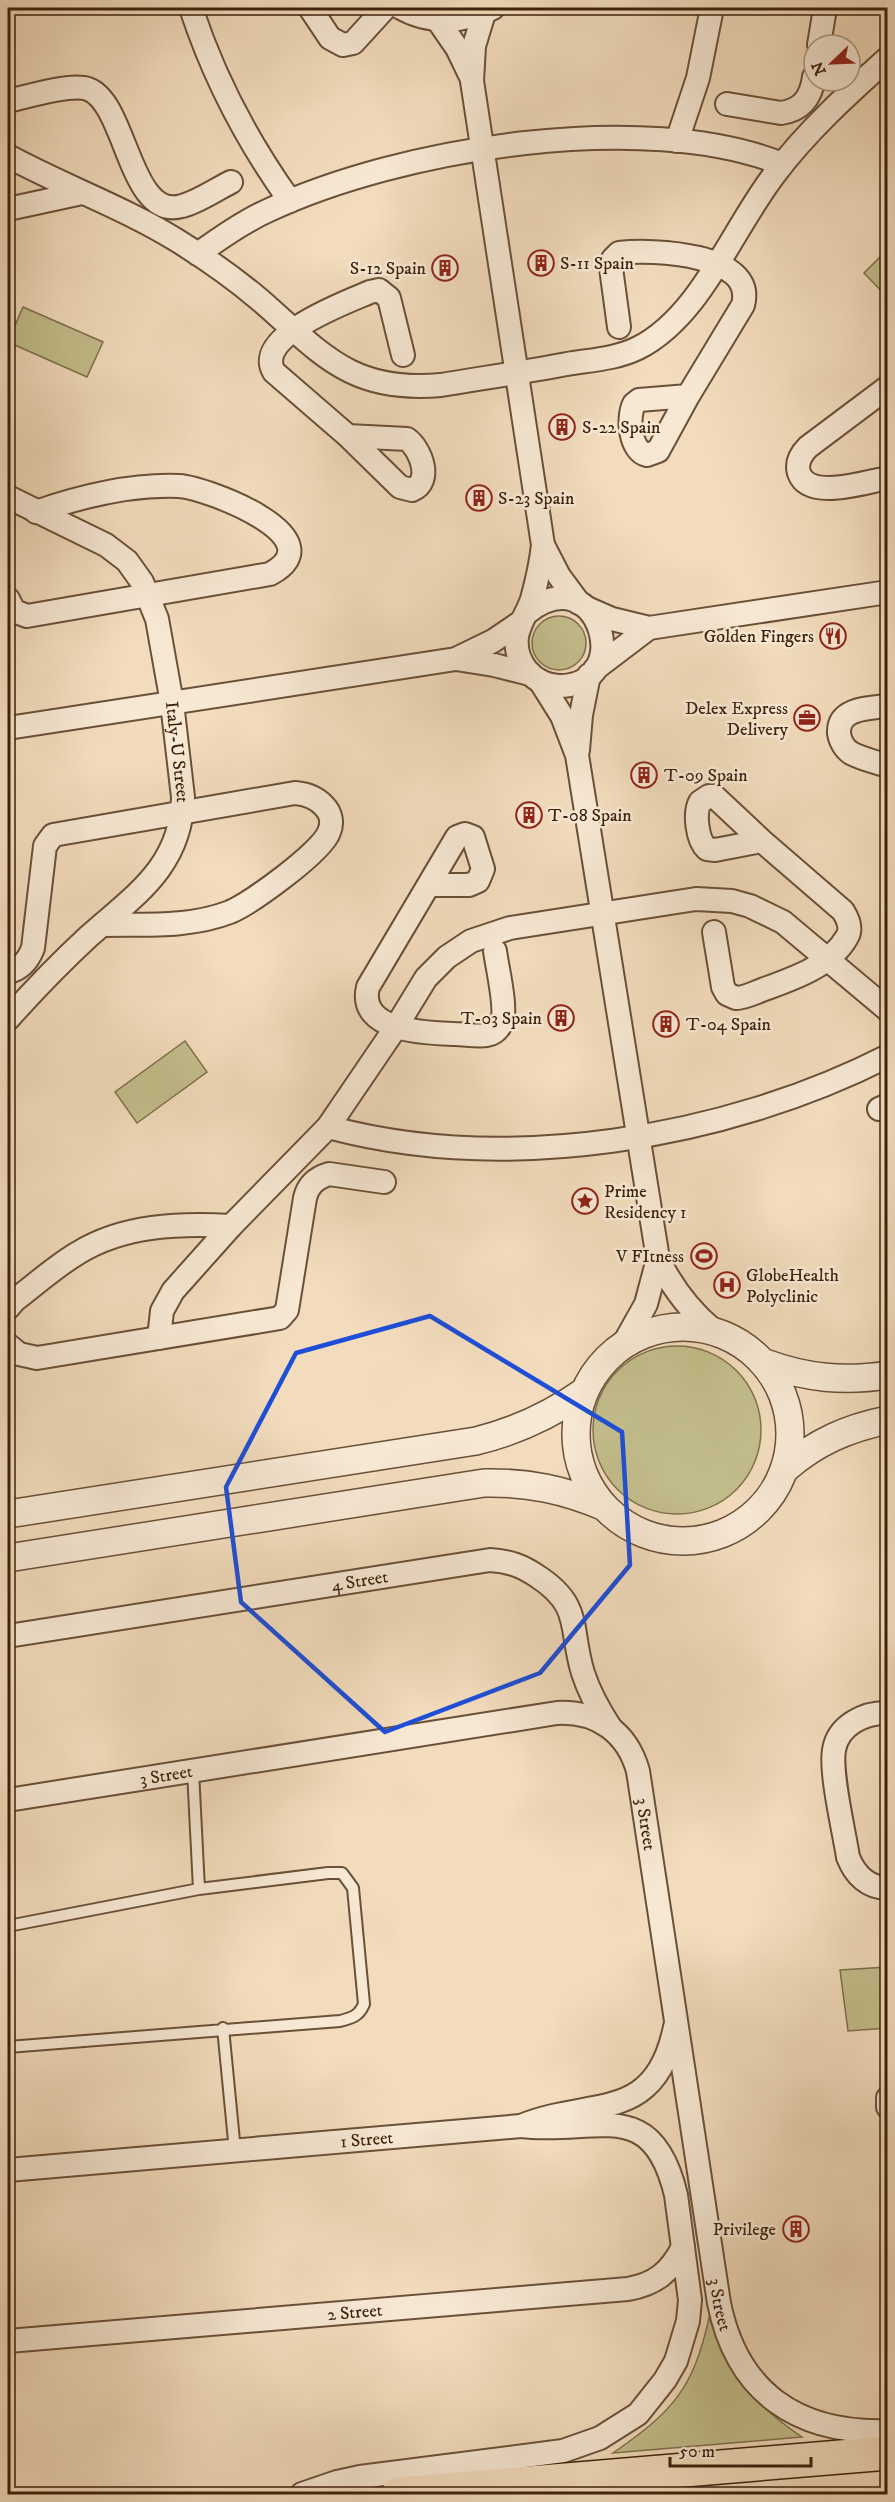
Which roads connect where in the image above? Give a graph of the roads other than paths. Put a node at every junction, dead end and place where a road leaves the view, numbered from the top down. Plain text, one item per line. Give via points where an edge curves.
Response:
1 (191, 8) edge
2 (310, 8) edge
3 (385, 8) edge
4 (401, 8) edge
5 (712, 8) edge
6 (825, 8) edge
7 (489, 10) edge
8 (437, 19) junction
9 (821, 33) edge
10 (884, 63) edge
11 (472, 81) junction
12 (810, 93) edge
13 (8, 101) edge
14 (727, 104) dead end
15 (677, 141) junction
16 (482, 148) junction
17 (8, 156) edge
18 (782, 164) junction
19 (231, 182) dead end
20 (82, 193) junction
21 (290, 201) junction
22 (8, 209) edge
23 (198, 254) junction
24 (716, 264) junction
25 (619, 327) dead end
26 (293, 330) junction
27 (403, 355) dead end
28 (517, 373) junction
29 (888, 387) edge
30 (688, 396) dead end
31 (348, 436) dead end
32 (888, 478) edge
33 (8, 497) edge
34 (36, 512) junction
35 (543, 545) junction
36 (888, 592) edge
37 (148, 594) junction
38 (8, 600) edge
39 (584, 606) junction
40 (525, 617) junction
41 (649, 628) junction
42 (456, 659) junction
43 (592, 672) junction
44 (535, 678) junction
45 (172, 703) junction
46 (888, 706) edge
47 (8, 728) edge
48 (577, 754) junction
49 (888, 766) edge
50 (183, 813) junction
51 (762, 841) dead end
52 (429, 885) dead end
53 (602, 912) junction
54 (102, 925) junction
55 (714, 932) dead end
56 (495, 951) dead end
57 (828, 959) junction
58 (8, 972) edge
59 (888, 1010) edge
60 (8, 1019) edge
61 (396, 1027) junction
62 (888, 1056) edge
63 (328, 1126) junction
64 (638, 1138) junction
65 (384, 1182) dead end
66 (231, 1226) junction
67 (658, 1259) junction
68 (8, 1308) edge
69 (713, 1330) junction
70 (159, 1338) junction
71 (8, 1345) edge
72 (623, 1345) junction
73 (765, 1363) junction
74 (888, 1375) edge
75 (585, 1391) junction
76 (888, 1420) edge
77 (785, 1469) junction
78 (605, 1507) junction
79 (8, 1514) edge
80 (8, 1558) edge
81 (8, 1636) edge
82 (888, 1713) edge
83 (888, 1720) edge
84 (610, 1727) junction
85 (193, 1771) junction
86 (8, 1800) edge
87 (845, 1807) junction
88 (888, 1883) edge
89 (888, 1888) edge
90 (199, 1889) junction
91 (8, 1926) edge
92 (676, 2022) junction
93 (223, 2028) junction
94 (8, 2047) edge
95 (888, 2098) edge
96 (888, 2108) edge
97 (521, 2126) junction
98 (235, 2151) junction
99 (8, 2170) edge
100 (683, 2247) junction
101 (8, 2341) edge
102 (888, 2431) edge
103 (888, 2453) edge
104 (302, 2494) edge
105 (398, 2494) edge

1 - 21 street via 230,105
2 - 3 street via 330,38 343,45 353,43
4 - 8 street
5 - 15 street via 698,78
6 - 9 street
7 - 8 street via 453,20
7 - 11 street via 474,46
8 - 11 street via 457,48
10 - 18 street
11 - 16 street
12 - 14 street via 797,109 789,112
13 - 19 street via 73,88 93,91 106,107 145,191 161,204 182,206
15 - 16 street via 569,140
15 - 18 street via 732,147
16 - 21 street via 404,165
16 - 28 street
17 - 20 street
18 - 24 street
20 - 22 street
20 - 23 street
21 - 23 street via 243,224
23 - 26 street via 240,283
24 - 25 street via 675,253 616,256 611,268
24 - 28 street via 685,311 650,341 622,355
24 - 30 street via 740,279 745,296
26 - 27 street via 379,290 389,298
26 - 28 street via 348,371 394,385 441,385
26 - 31 street via 274,350 272,368
28 - 35 street
29 - 32 street via 808,447 798,469 805,483 820,490
33 - 34 street, Italy-U Street
34 - 37 street, Italy-U Street via 117,552 135,571
34 - 37 street via 84,496 182,486 258,516 277,527 288,543 285,562 270,574
35 - 39 street via 559,576
35 - 40 street
36 - 41 street
37 - 38 street via 27,616 14,611
37 - 45 street, Italy-U Street via 157,619
39 - 40 street via 566,599 551,599
39 - 41 street via 618,621
39 - 43 street via 597,619 604,645
40 - 42 street via 493,641
40 - 44 street via 517,636 517,650 521,663
41 - 43 street
42 - 44 street via 494,665
42 - 45 street
43 - 44 street via 578,683 565,686 553,686
43 - 48 street via 582,706
44 - 48 street via 562,716
45 - 47 street
45 - 50 street, Italy-U Street
46 - 49 street via 853,711 839,731 840,740 852,753
48 - 53 street
50 - 54 street, Italy-U Street via 176,840 160,870
50 - 54 street via 295,793 321,802 330,815 331,826 322,843 302,861 257,897 230,912 185,923
50 - 58 street via 53,835 45,846 33,948 26,963
51 - 57 street via 843,911 849,924 847,937
52 - 61 street via 368,987 366,1000 372,1012
53 - 57 street via 696,899 732,901 783,922
53 - 61 street via 497,931 471,941 426,978
53 - 64 street
54 - 60 street, Italy-U Street
55 - 57 street via 723,987 735,998 792,979
56 - 61 street via 503,1015 497,1030 481,1035 417,1033
57 - 59 street
61 - 63 street
62 - 64 street via 806,1092
63 - 64 street via 375,1138 446,1147 584,1145
63 - 66 street
64 - 67 street
65 - 70 street via 328,1174 310,1185 287,1310 280,1318
66 - 68 street via 167,1226 111,1238 78,1253
66 - 70 street via 173,1290 162,1311
67 - 69 street via 675,1291
67 - 72 street via 646,1304
69 - 72 street via 666,1327
69 - 73 street via 750,1349
70 - 71 street via 37,1358 19,1354
72 - 75 street via 601,1365
73 - 74 street via 819,1378
73 - 77 street via 780,1387 789,1413 791,1441
75 - 78 street via 576,1439 580,1464
75 - 79 street via 534,1422 476,1441
76 - 77 street via 823,1441
77 - 78 street via 772,1495 752,1517 727,1533 698,1541 668,1540 640,1532
78 - 80 street via 558,1489 484,1483
81 - 84 street, 4 Street via 502,1560 522,1566 554,1587 568,1605 583,1675
82 - 87 street via 863,1716 839,1736 833,1763
83 - 87 street via 856,1735 846,1749
84 - 85 street, 3 Street via 585,1715 557,1713
84 - 92 street, 3 Street via 629,1748 638,1771
85 - 86 street, 3 Street
85 - 90 lane
87 - 88 street via 861,1860
87 - 89 street via 851,1866 873,1886
90 - 91 lane
90 - 93 lane via 328,1873 342,1873 353,1888 364,2004 361,2012 340,2020
92 - 97 street, 1 Street via 660,2067 639,2093 608,2106 555,2115
92 - 102 street, 3 Street via 719,2303 735,2353 768,2395 803,2418 844,2430
93 - 94 lane
93 - 98 lane
95 - 96 street
97 - 98 street, 1 Street
97 - 100 street via 553,2129 615,2125 654,2142 672,2178
98 - 99 street, 1 Street
100 - 101 street, 2 Street via 671,2267 655,2282 628,2289
100 - 104 street via 690,2300 683,2341 652,2398 620,2427 563,2451 360,2477
103 - 105 highway

